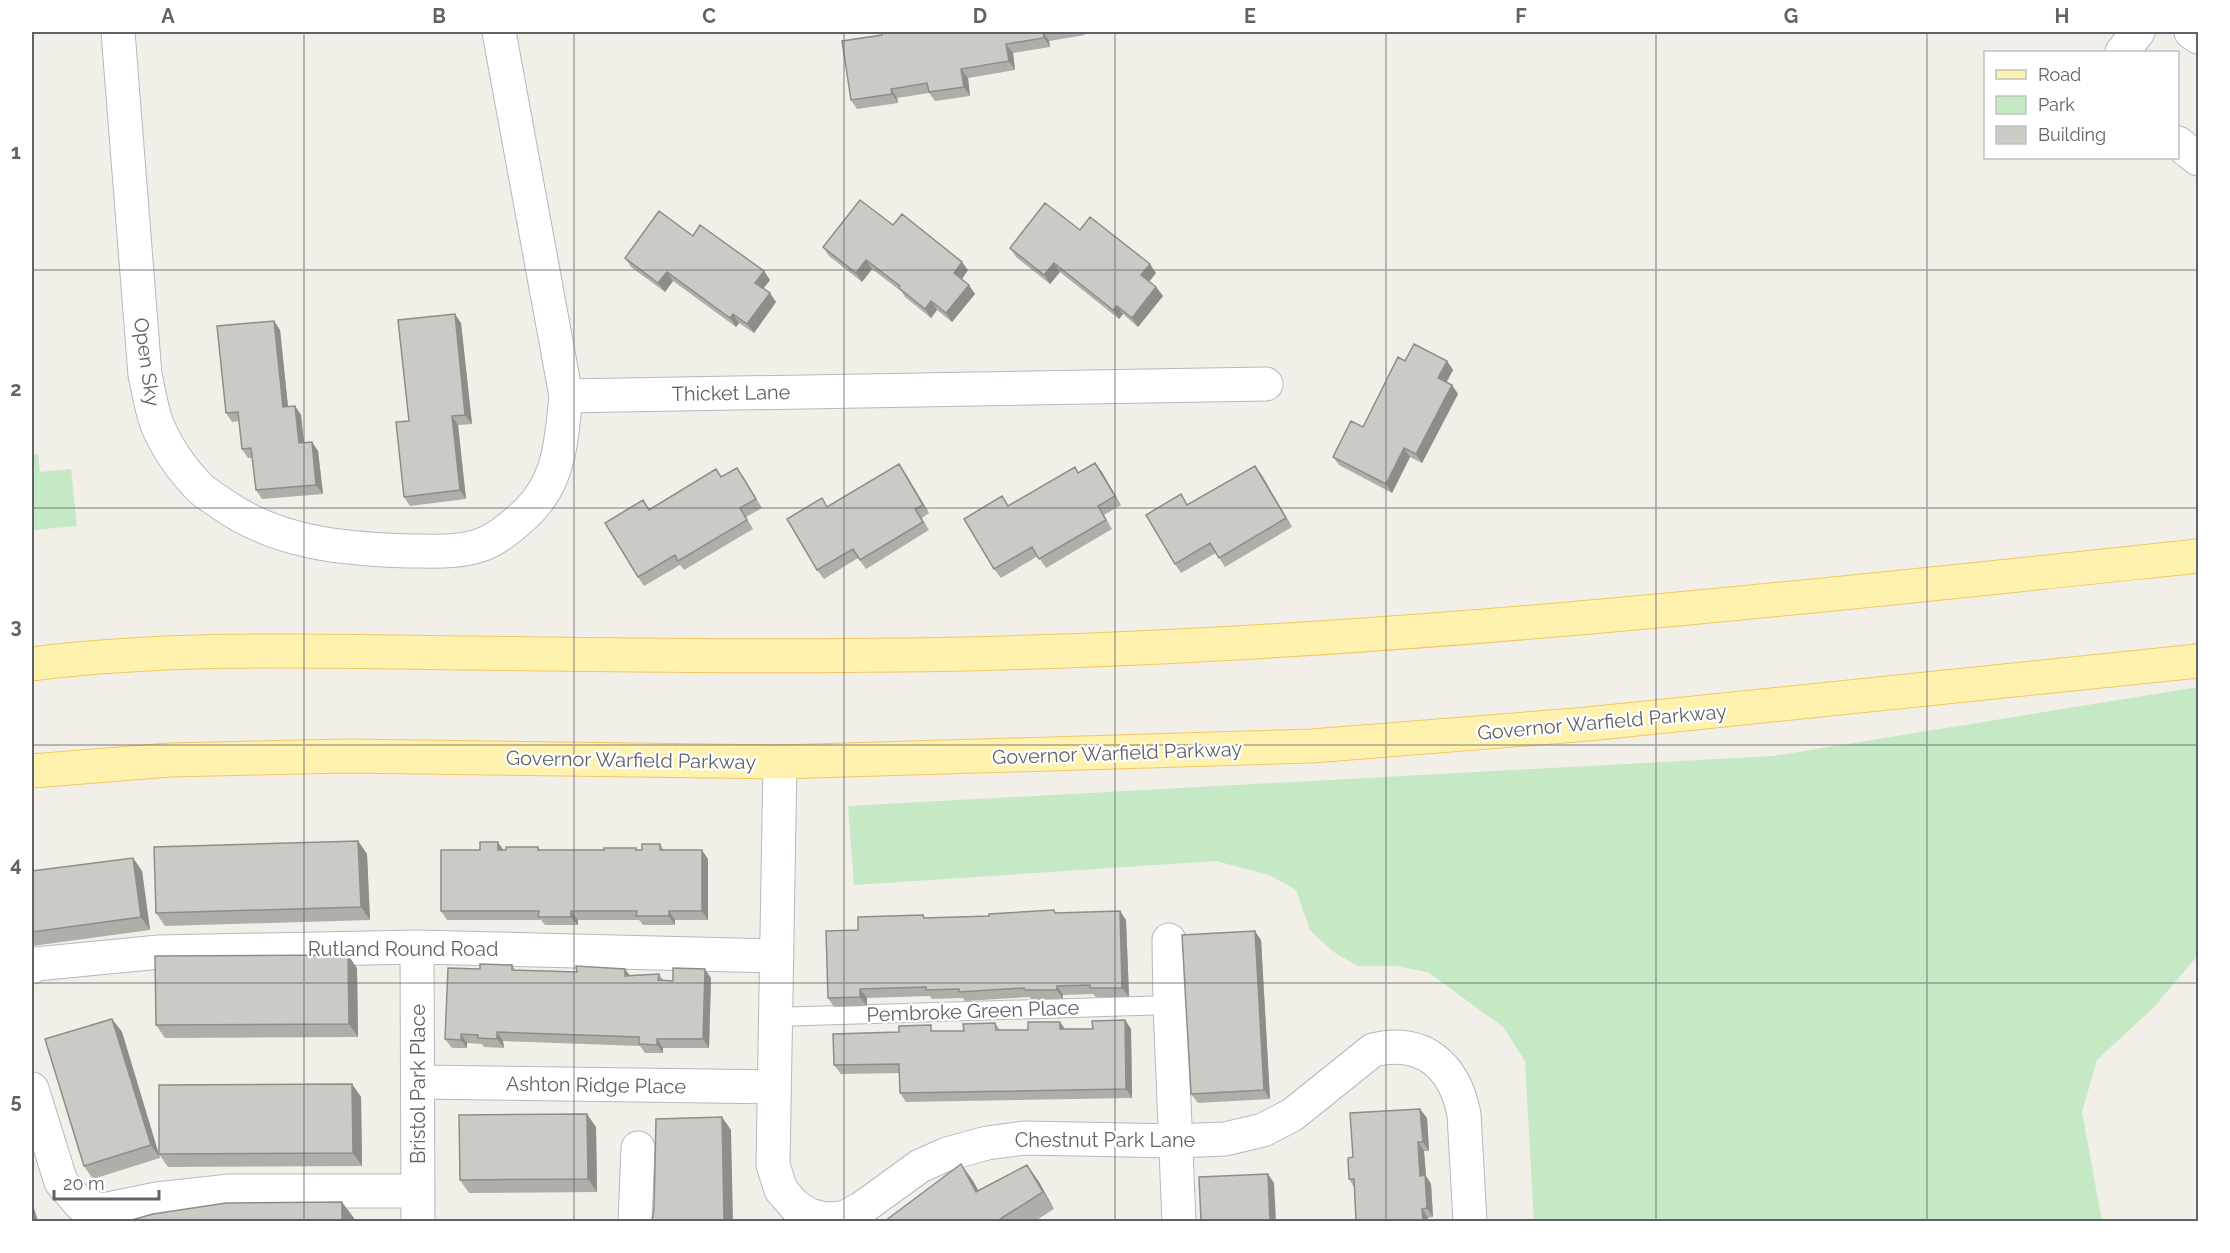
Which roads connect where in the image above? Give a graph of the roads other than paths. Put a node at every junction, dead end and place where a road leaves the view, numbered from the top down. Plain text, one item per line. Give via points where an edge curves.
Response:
1 (117, 32) edge
2 (500, 32) edge
3 (2138, 32) edge
4 (2191, 32) edge
5 (2199, 38) edge
6 (2123, 51) edge
7 (2179, 144) edge
8 (2199, 159) edge
9 (1266, 384) dead end
10 (566, 396) junction
11 (2199, 556) edge
12 (2199, 661) edge
13 (32, 664) edge
14 (780, 762) junction
15 (32, 771) edge
16 (1169, 940) dead end
17 (417, 947) junction
18 (777, 956) junction
19 (32, 967) edge
20 (1170, 1005) junction
21 (776, 1017) junction
22 (419, 1082) junction
23 (774, 1087) junction
24 (32, 1089) edge
25 (1176, 1141) junction
26 (638, 1148) dead end
27 (418, 1206) edge
28 (635, 1221) edge
29 (1179, 1221) edge
30 (1470, 1221) edge

1 - 10 street, Open Sky via 145,375 156,423 173,454 201,489 240,517 269,531 310,543 451,551 483,545 503,533 538,500 552,475 561,449
2 - 10 street
3 - 6 street
4 - 5 street
7 - 8 street
9 - 10 street, Thicket Lane
11 - 13 main road via 1586,618 1283,640 1008,653 788,657 182,652
12 - 14 main road, Governor Warfield Parkway via 1588,724 1311,746
14 - 15 main road, Governor Warfield Parkway via 336,756 170,760
14 - 18 street, Chestnut Park Lane
16 - 20 street
17 - 18 street, Rutland Round Road
17 - 19 street, Rutland Round Road via 159,952
17 - 22 street, Bristol Park Place
18 - 21 street, Chestnut Park Lane
20 - 21 lane, Pembroke Green Place
20 - 25 street
21 - 23 street, Chestnut Park Lane
22 - 23 street, Ashton Ridge Place
22 - 27 street, Bristol Park Place
23 - 25 street, Chestnut Park Lane via 773,1165 781,1190 795,1206 825,1219 844,1218 862,1208 920,1166 987,1143 1025,1138
24 - 27 street via 62,1182 81,1205 103,1210 230,1191
25 - 29 street
25 - 30 street, Chestnut Park Lane via 1225,1139 1263,1130 1292,1115 1373,1050 1389,1046 1417,1049 1435,1059 1451,1077 1461,1098
26 - 28 street

